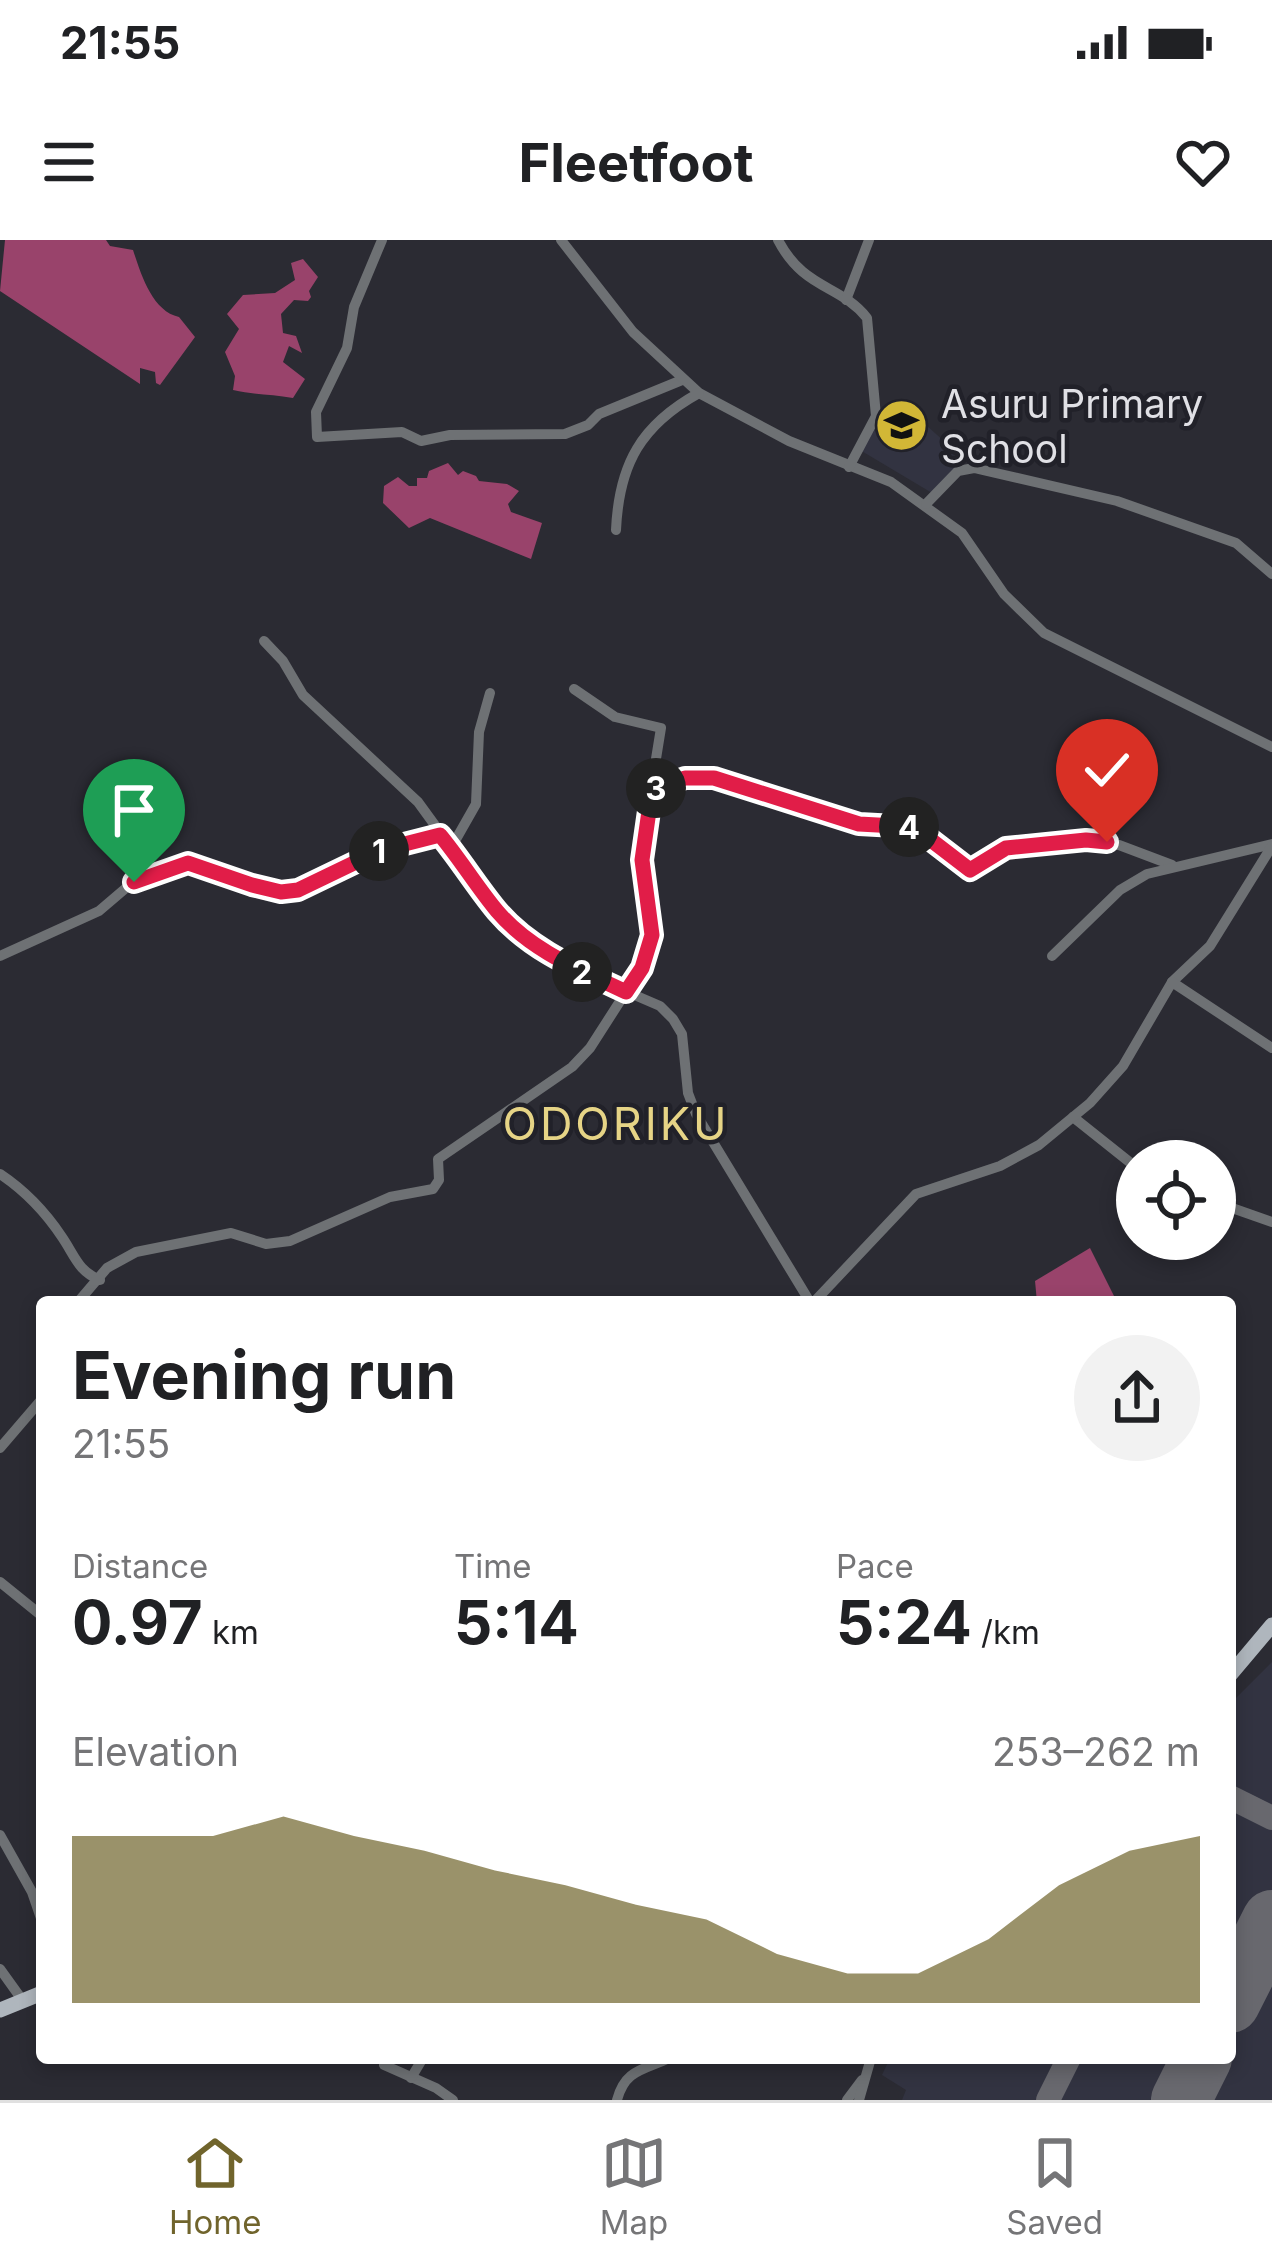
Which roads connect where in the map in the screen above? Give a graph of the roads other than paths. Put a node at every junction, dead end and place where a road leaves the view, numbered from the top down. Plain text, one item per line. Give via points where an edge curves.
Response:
1 (382, 240) edge
2 (562, 240) edge
3 (778, 240) edge
4 (869, 240) edge
5 (847, 301) junction
6 (682, 380) junction
7 (699, 393) junction
8 (850, 467) junction
9 (926, 504) junction
10 (616, 530) dead end
11 (1272, 574) edge
12 (264, 641) dead end
13 (574, 688) dead end
14 (490, 692) dead end
15 (1272, 747) edge
16 (652, 790) junction
17 (440, 835) junction
18 (1272, 845) edge
19 (451, 848) junction
20 (1172, 865) junction
21 (0, 956) edge
22 (1052, 956) dead end
23 (1172, 982) junction
24 (626, 992) junction
25 (1272, 1048) edge
26 (1073, 1117) junction
27 (1116, 1151) edge
28 (0, 1174) edge
29 (1236, 1209) edge
30 (1272, 1222) edge
31 (100, 1280) junction
32 (84, 1296) edge
33 (808, 1296) edge
34 (818, 1296) edge
35 (36, 1407) edge
36 (0, 1448) edge
37 (0, 1582) edge
38 (36, 1611) edge
39 (1272, 1625) edge
40 (1236, 1668) edge
41 (0, 1835) edge
42 (36, 1904) edge
43 (0, 1970) edge
44 (36, 1996) edge
45 (23, 2001) junction
46 (0, 2010) edge
47 (419, 2064) edge
48 (654, 2064) edge
49 (870, 2064) edge
50 (384, 2066) dead end
51 (411, 2078) junction
52 (864, 2078) junction
53 (453, 2100) edge
54 (617, 2100) edge
55 (847, 2100) edge
56 (859, 2100) edge

1 - 6 street via 316,412 317,436 565,434
2 - 6 street
3 - 5 street via 805,276
4 - 5 street
5 - 8 street via 867,318 876,409
6 - 7 street
7 - 8 street
7 - 10 street via 658,419 622,473
8 - 9 street
9 - 11 street via 958,471 974,468 1117,501 1236,543
9 - 15 street via 962,533 1043,633
12 - 17 street via 304,695 405,788
13 - 16 street via 614,717 660,725
14 - 19 street via 476,804
16 - 20 street via 714,778 859,824 914,827 970,870 1006,848 1093,840
16 - 24 street via 642,860 652,935
17 - 19 street
17 - 21 street via 281,892 188,863 134,882 99,910
18 - 20 street
18 - 23 street via 1210,946
19 - 24 street via 518,932
20 - 22 street via 1120,890
23 - 25 street
23 - 26 street via 1123,1066
24 - 31 street via 572,1067 442,1154 434,1189 390,1197 290,1241 266,1244 231,1233 136,1252
24 - 33 street via 674,1019 696,1114
26 - 27 street
26 - 34 street via 1000,1166 916,1194
28 - 31 street via 41,1211 78,1266
29 - 30 street
31 - 32 street
35 - 36 street
37 - 38 street
39 - 40 main road
41 - 42 street
43 - 45 street
44 - 45 main road
45 - 46 main road
47 - 51 street
48 - 54 street via 630,2074
49 - 52 street
50 - 51 street
51 - 53 street
52 - 55 street
52 - 56 street

